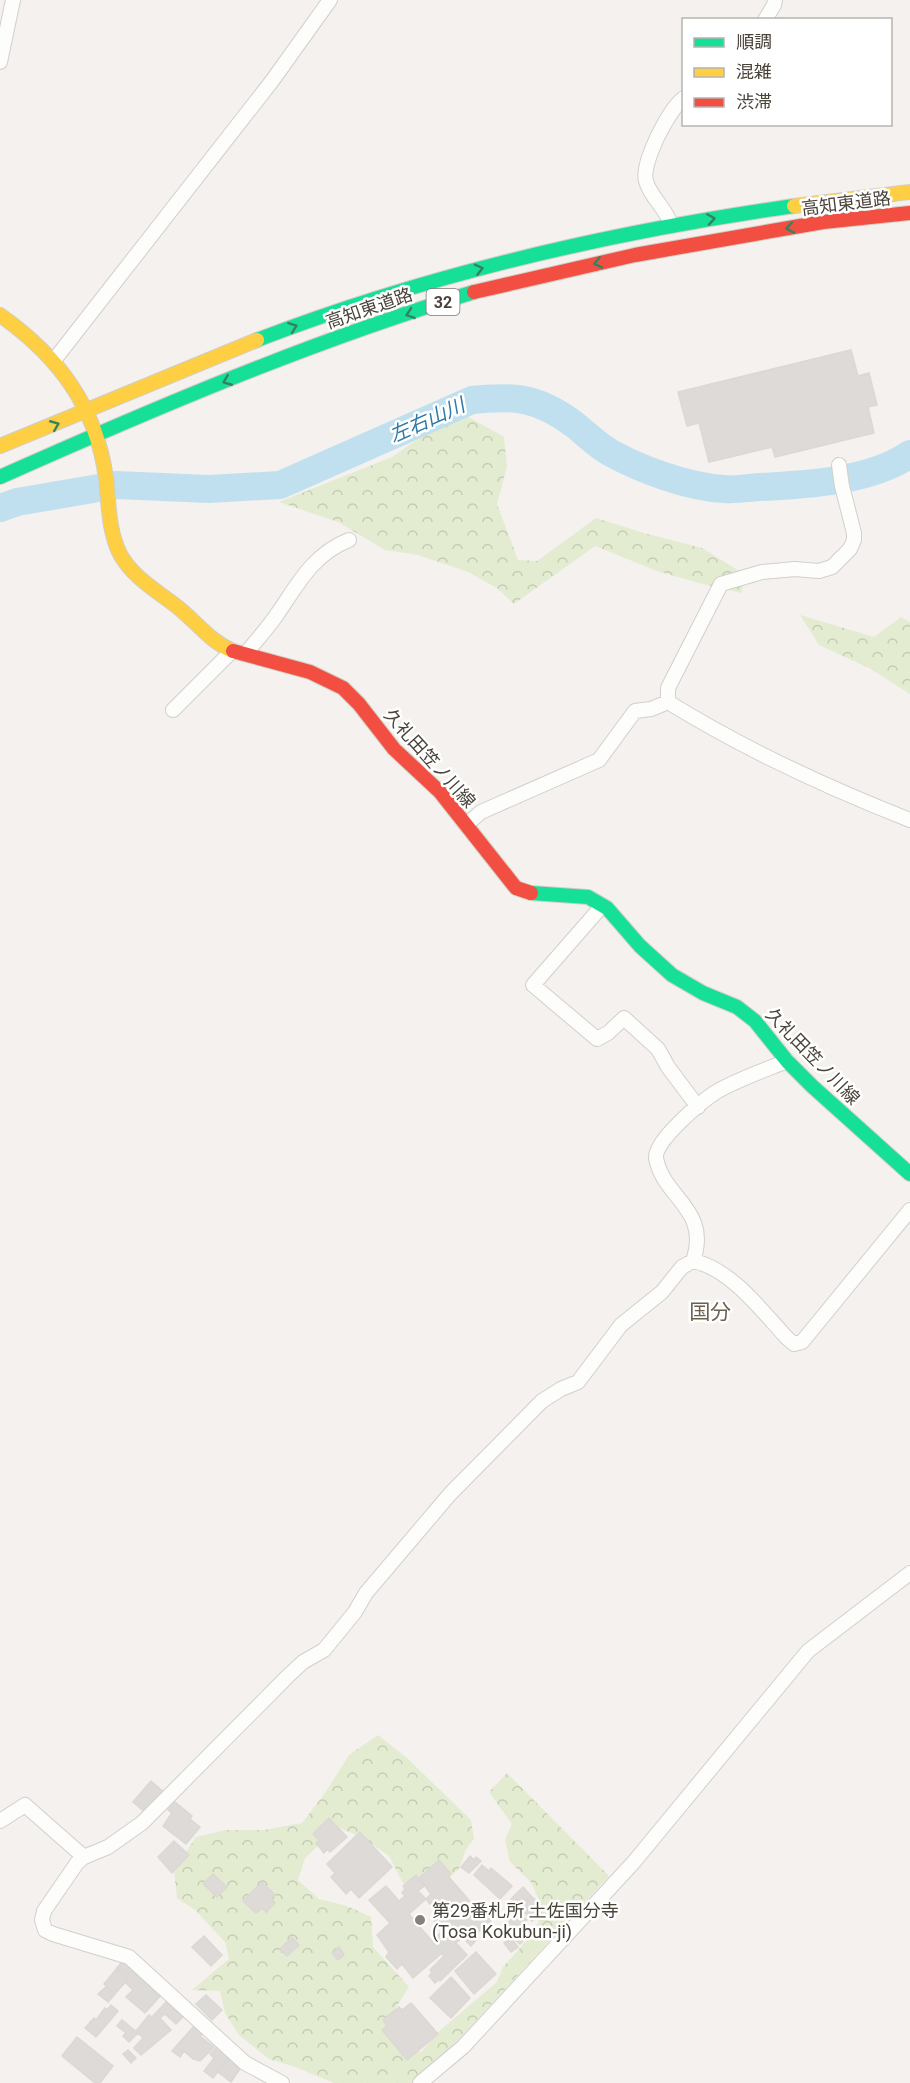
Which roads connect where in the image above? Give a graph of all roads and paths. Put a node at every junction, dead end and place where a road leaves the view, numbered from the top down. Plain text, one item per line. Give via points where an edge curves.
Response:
1 (14, 0) edge
2 (330, 0) edge
3 (774, 0) edge
4 (766, 18) edge
5 (0, 62) edge
6 (682, 100) edge
7 (910, 192) edge
8 (910, 213) edge
9 (671, 225) junction
10 (0, 315) edge
11 (54, 359) junction
12 (86, 411) junction
13 (94, 436) junction
14 (0, 446) edge
15 (840, 468) dead end
16 (0, 477) edge
17 (349, 540) dead end
18 (239, 653) junction
19 (668, 702) junction
20 (173, 710) dead end
21 (910, 820) edge
22 (466, 825) junction
23 (602, 906) junction
24 (787, 1061) junction
25 (698, 1107) junction
26 (910, 1174) edge
27 (910, 1210) edge
28 (693, 1261) junction
29 (910, 1573) edge
30 (0, 1821) edge
31 (84, 1857) junction
32 (282, 2083) edge
33 (420, 2083) edge

1 - 5 street
2 - 11 street via 272,81
3 - 4 street
6 - 9 street via 669,114 645,170 646,182
9 -> 7 main road, 高知東道路 / 32
8 -> 13 main road, 高知東道路 / 32 via 824,222 635,255 473,292 321,344
12 -> 9 main road, 高知東道路 / 32 via 202,360 310,320 471,271
10 - 11 main road, 久礼田笠ノ川線
11 - 12 main road, 久礼田笠ノ川線
12 - 13 main road, 久礼田笠ノ川線
14 -> 12 main road, 高知東道路 / 32
13 - 16 main road, 高知東道路 / 32
13 - 18 main road, 久礼田笠ノ川線 via 104,467 111,531 122,557 142,580 218,644
15 - 19 street via 854,533 845,556 832,567 819,571 762,572 721,584 668,688
17 - 18 street via 335,545 305,572 277,615
18 - 20 street
18 - 22 main road, 久礼田笠ノ川線 via 310,672 353,696 393,748 439,792
19 - 21 street via 804,774
19 - 22 street via 651,710 635,711 599,760 481,812
22 - 23 main road, 久礼田笠ノ川線 via 516,888 588,897
23 - 24 main road, 久礼田笠ノ川線 via 672,975 737,1007 755,1021
23 - 25 street via 533,986 597,1039 624,1018 658,1049
24 - 25 street via 716,1092
24 - 26 main road, 久礼田笠ノ川線
25 - 28 street via 676,1125 656,1155 659,1170 692,1218 697,1234
27 - 28 street via 802,1342 794,1344 744,1292 704,1263
28 - 31 street via 621,1325 578,1382 542,1401 450,1494 373,1584 324,1650 288,1676 142,1823 108,1847
29 - 33 street via 808,1651 633,1863 464,2047
30 - 31 street via 25,1805
31 - 32 street via 48,1902 42,1920 45,1930 129,1957 245,2063

